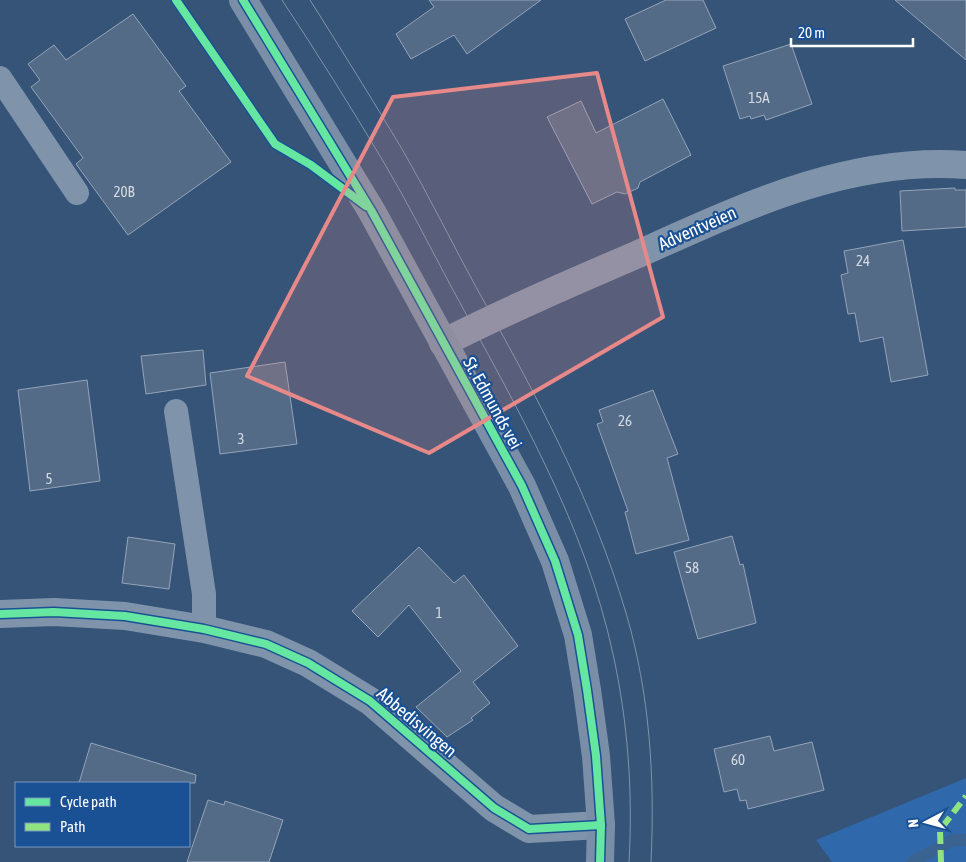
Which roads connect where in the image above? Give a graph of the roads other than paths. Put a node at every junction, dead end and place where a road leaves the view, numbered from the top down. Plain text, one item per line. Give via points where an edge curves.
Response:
1 (242, 0) edge
2 (0, 78) edge
3 (966, 165) edge
4 (77, 193) dead end
5 (443, 343) junction
6 (176, 411) dead end
7 (0, 614) edge
8 (204, 629) junction
9 (601, 825) junction
10 (600, 862) edge

1 - 5 street, St. Edmunds vei via 371,210
2 - 4 lane
3 - 5 street, Adventveien via 902,166 848,173 798,187 728,214 494,317
5 - 9 street, St. Edmunds vei via 522,486 554,561 578,635 594,746
6 - 8 lane via 204,594
7 - 8 street, Abbedisvingen via 54,612 125,616
8 - 9 street, Abbedisvingen via 266,644 308,663 370,701 494,808 529,829
9 - 10 street, St. Edmunds vei

